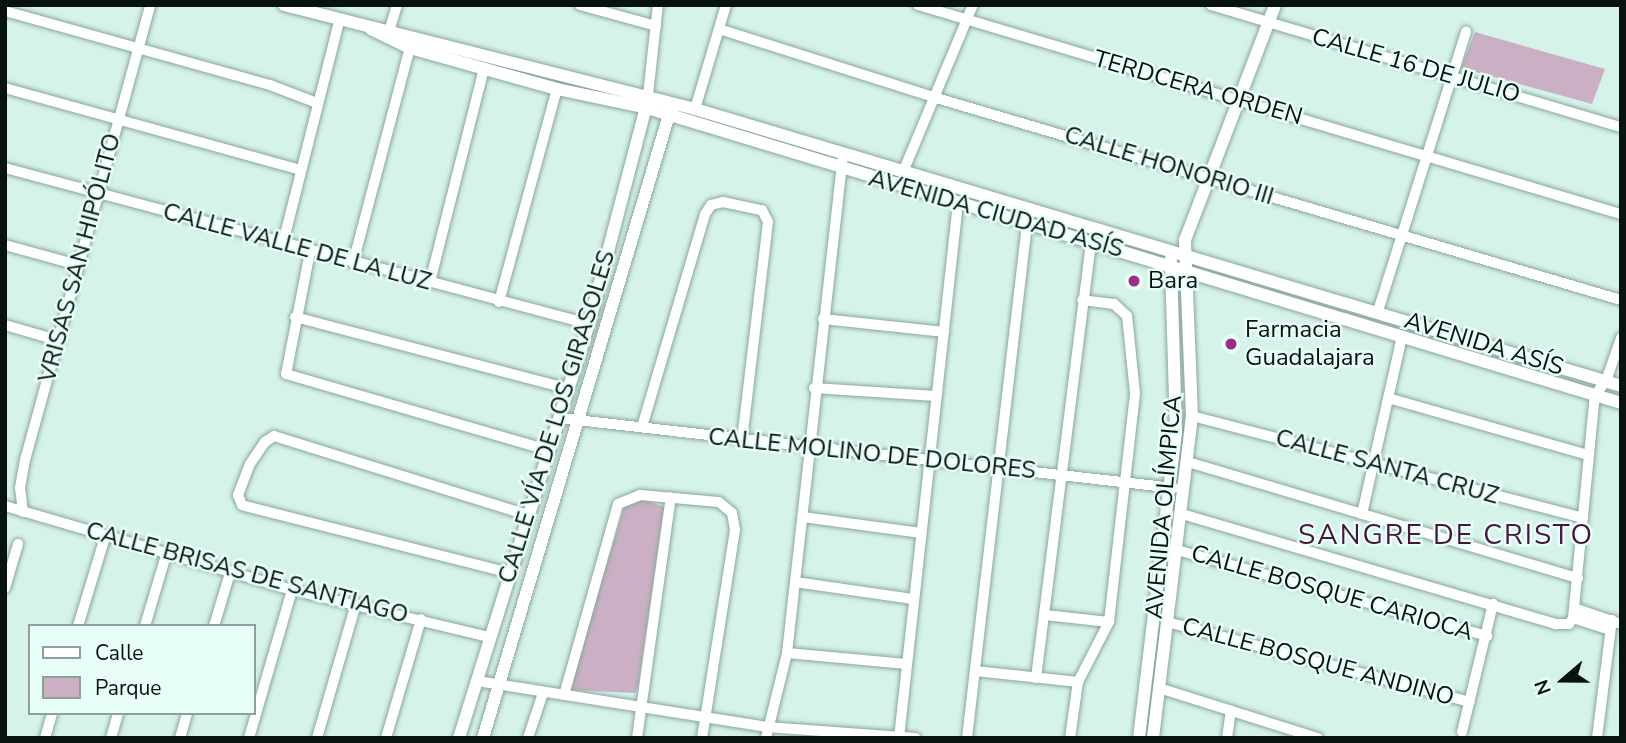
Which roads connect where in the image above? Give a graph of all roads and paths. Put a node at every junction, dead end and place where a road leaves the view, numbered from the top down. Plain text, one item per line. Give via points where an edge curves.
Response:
1 (150, 5) edge
2 (284, 5) edge
3 (397, 5) edge
4 (580, 5) edge
5 (658, 5) edge
6 (726, 5) edge
7 (918, 5) edge
8 (973, 5) edge
9 (1211, 5) edge
10 (1275, 5) edge
11 (5, 11) edge
12 (340, 21) junction
13 (967, 21) junction
14 (1269, 22) junction
15 (656, 26) junction
16 (719, 29) junction
17 (1466, 32) dead end
18 (388, 34) junction
19 (137, 47) junction
20 (410, 48) junction
21 (484, 69) junction
22 (1450, 78) junction
23 (5, 88) edge
24 (556, 89) junction
25 (933, 97) junction
26 (1237, 98) junction
27 (648, 102) junction
28 (317, 103) junction
29 (671, 109) junction
30 (695, 109) junction
31 (118, 120) junction
32 (1621, 127) edge
33 (843, 155) junction
34 (1427, 157) junction
35 (5, 167) edge
36 (842, 169) junction
37 (301, 170) junction
38 (903, 172) junction
39 (1208, 177) junction
40 (97, 193) junction
41 (958, 203) junction
42 (1621, 214) edge
43 (1027, 224) junction
44 (1404, 238) junction
45 (1091, 242) junction
46 (283, 243) junction
47 (5, 245) edge
48 (310, 252) junction
49 (1181, 259) junction
50 (354, 263) junction
51 (78, 265) junction
52 (1170, 265) junction
53 (430, 282) junction
54 (1082, 300) junction
55 (1621, 300) edge
56 (499, 302) junction
57 (1378, 311) junction
58 (295, 317) junction
59 (823, 319) junction
60 (589, 324) junction
61 (5, 325) edge
62 (944, 332) junction
63 (1402, 336) junction
64 (1621, 338) edge
65 (60, 341) junction
66 (1606, 381) junction
67 (1621, 386) edge
68 (814, 388) junction
69 (569, 389) junction
70 (1595, 395) junction
71 (936, 396) junction
72 (1388, 398) junction
73 (1621, 402) edge
74 (1192, 416) junction
75 (559, 418) junction
76 (576, 421) junction
77 (642, 427) junction
78 (742, 440) junction
79 (547, 450) junction
80 (809, 450) junction
81 (1588, 455) junction
82 (929, 462) junction
83 (1188, 462) junction
84 (1373, 464) junction
85 (996, 469) junction
86 (1061, 475) junction
87 (1128, 482) junction
88 (1169, 487) junction
89 (1185, 490) junction
90 (671, 497) junction
91 (5, 506) edge
92 (23, 512) junction
93 (528, 514) junction
94 (1182, 514) junction
95 (1362, 514) junction
96 (803, 517) junction
97 (1583, 518) junction
98 (921, 533) junction
99 (105, 537) junction
100 (18, 544) dead end
101 (1177, 550) junction
102 (166, 555) junction
103 (230, 573) junction
104 (510, 573) junction
105 (1578, 578) junction
106 (796, 582) junction
107 (5, 588) edge
108 (292, 590) junction
109 (913, 599) junction
110 (356, 604) junction
111 (1493, 604) junction
112 (1573, 613) junction
113 (1045, 615) junction
114 (421, 620) junction
115 (1109, 622) junction
116 (1167, 622) junction
117 (79, 624) edge
118 (146, 624) edge
119 (215, 624) edge
120 (1614, 625) edge
121 (1487, 636) junction
122 (489, 637) junction
123 (787, 653) junction
124 (906, 664) junction
125 (975, 671) junction
126 (1036, 678) junction
127 (477, 681) junction
128 (1078, 682) junction
129 (499, 687) junction
130 (1159, 688) junction
131 (543, 692) junction
132 (564, 695) junction
133 (1470, 702) junction
134 (641, 708) junction
135 (1230, 710) junction
136 (256, 714) edge
137 (51, 715) edge
138 (117, 715) edge
139 (186, 715) edge
140 (256, 715) edge
141 (705, 719) junction
142 (766, 732) edge
143 (1462, 732) dead end
144 (832, 734) edge
145 (899, 737) edge
146 (45, 738) edge
147 (111, 738) edge
148 (180, 738) edge
149 (249, 738) edge
150 (317, 738) edge
151 (386, 738) edge
152 (459, 738) edge
153 (483, 738) edge
154 (528, 738) edge
155 (637, 738) edge
156 (702, 738) edge
157 (916, 738) edge
158 (967, 738) edge
159 (1070, 738) edge
160 (1139, 738) edge
161 (1153, 738) edge
162 (1227, 738) edge
163 (1318, 738) edge
164 (1597, 738) edge

1 - 19 street, VRISAS SAN HIPÓLITO
2 - 12 street, AVENIDA CIUDAD ASÍS
3 - 18 street
4 - 15 street
5 - 15 street
6 - 16 street
7 - 13 street, TERDCERA ORDEN
8 - 13 street
9 - 14 street, CALLE 16 DE JULIO
10 - 14 street
11 - 19 street
12 - 18 street, AVENIDA CIUDAD ASÍS
12 - 28 street
13 - 25 street
13 - 26 street, TERDCERA ORDEN
14 - 22 street, CALLE 16 DE JULIO
14 - 26 street
15 - 27 street
16 - 25 street, CALLE HONORIO III
16 - 30 street
17 - 22 street
18 - 20 street, AVENIDA CIUDAD ASÍS
18 - 27 street, AVENIDA CIUDAD ASÍS
19 - 28 street
19 - 31 street, VRISAS SAN HIPÓLITO
20 - 21 street, AVENIDA CIUDAD ASÍS
20 - 50 street
21 - 24 street, AVENIDA CIUDAD ASÍS
21 - 53 street
22 - 32 street, CALLE 16 DE JULIO
22 - 34 street
23 - 31 street
24 - 27 street, AVENIDA CIUDAD ASÍS
24 - 56 street
25 - 38 street
25 - 39 street, CALLE HONORIO III
26 - 34 street, TERDCERA ORDEN
26 - 39 street
27 - 29 street, AVENIDA CIUDAD ASÍS
27 - 60 street, CALLE VÍA DE LOS GIRASOLES
28 - 37 street
29 - 30 street, AVENIDA CIUDAD ASÍS
29 - 36 street, AVENIDA CIUDAD ASÍS
29 - 76 street, CALLE VÍA DE LOS GIRASOLES
30 - 33 street, AVENIDA CIUDAD ASÍS
31 - 37 street
31 - 40 street, VRISAS SAN HIPÓLITO
33 - 36 street
33 - 38 street, AVENIDA CIUDAD ASÍS
34 - 42 street, TERDCERA ORDEN
34 - 44 street
35 - 40 street, CALLE VALLE DE LA LUZ
36 - 41 street, AVENIDA CIUDAD ASÍS
36 - 59 street
37 - 46 street
38 - 49 street, AVENIDA CIUDAD ASÍS
39 - 44 street, CALLE HONORIO III
39 - 49 street
40 - 46 street, CALLE VALLE DE LA LUZ
40 - 51 street, VRISAS SAN HIPÓLITO
41 - 43 street, AVENIDA CIUDAD ASÍS
41 - 62 street
43 - 45 street, AVENIDA CIUDAD ASÍS
43 - 85 street
44 - 55 street, CALLE HONORIO III
44 - 57 street
45 - 52 street, AVENIDA CIUDAD ASÍS
45 - 54 street
46 - 48 street, CALLE VALLE DE LA LUZ
47 - 51 street
48 - 50 street, CALLE VALLE DE LA LUZ
48 - 58 street
49 - 52 street, AVENIDA OLÍMPICA
49 - 57 street, AVENIDA ASÍS
49 - 63 street, AVENIDA CIUDAD ASÍS
49 - 74 street, AVENIDA OLÍMPICA
50 - 53 street, CALLE VALLE DE LA LUZ
51 - 65 street, VRISAS SAN HIPÓLITO
52 - 88 street, AVENIDA OLÍMPICA via 1176,397
53 - 56 street, CALLE VALLE DE LA LUZ
54 - 86 street
54 - 87 street via 1114,304 1130,322 1135,393
56 - 60 street, CALLE VALLE DE LA LUZ
57 - 66 street, AVENIDA ASÍS
58 - 69 street
58 - 79 street via 286,374
59 - 62 street
59 - 68 street
60 - 69 street, CALLE VÍA DE LOS GIRASOLES
61 - 65 street
62 - 71 street
63 - 70 street, AVENIDA CIUDAD ASÍS
63 - 72 street
64 - 66 street
65 - 92 street, VRISAS SAN HIPÓLITO via 21,478
66 - 67 street, AVENIDA ASÍS
66 - 70 street
68 - 71 street
68 - 80 street
69 - 75 street, CALLE VÍA DE LOS GIRASOLES
70 - 73 street, AVENIDA CIUDAD ASÍS
70 - 81 street
71 - 82 street
72 - 81 street
72 - 84 street
74 - 83 street, AVENIDA OLÍMPICA
74 - 84 street, CALLE SANTA CRUZ
75 - 76 street, CALLE MOLINO DE DOLORES
75 - 79 street, CALLE VÍA DE LOS GIRASOLES
76 - 77 street, CALLE MOLINO DE DOLORES
76 - 129 street, CALLE VÍA DE LOS GIRASOLES
77 - 78 street, CALLE MOLINO DE DOLORES
77 - 78 street via 705,214 711,205 723,202 762,210 768,222
78 - 80 street, CALLE MOLINO DE DOLORES
79 - 93 street, CALLE VÍA DE LOS GIRASOLES
80 - 82 street, CALLE MOLINO DE DOLORES
80 - 96 street
81 - 97 street
82 - 85 street, CALLE MOLINO DE DOLORES
82 - 98 street
83 - 89 street, AVENIDA OLÍMPICA
83 - 95 street
84 - 95 street
84 - 97 street, CALLE SANTA CRUZ
85 - 86 street, CALLE MOLINO DE DOLORES
85 - 125 street
86 - 87 street, CALLE MOLINO DE DOLORES
86 - 113 street
87 - 88 street, CALLE MOLINO DE DOLORES
87 - 115 street
88 - 89 street, CALLE MOLINO DE DOLORES
88 - 160 street, AVENIDA OLÍMPICA
89 - 94 street, AVENIDA OLÍMPICA
90 - 132 street via 629,495 618,504
90 - 134 street
90 - 141 street via 719,502 735,520 713,690
91 - 92 street, CALLE BRISAS DE SANTIAGO
92 - 99 street, CALLE BRISAS DE SANTIAGO
93 - 104 street, CALLE VÍA DE LOS GIRASOLES
93 - 104 street via 274,436 265,442 243,477 238,495 242,505
94 - 101 street, AVENIDA OLÍMPICA
94 - 111 street
95 - 105 street
96 - 98 street
96 - 106 street
97 - 105 street
98 - 109 street
99 - 102 street, CALLE BRISAS DE SANTIAGO
99 - 117 street
100 - 107 street
101 - 116 street, AVENIDA OLÍMPICA
101 - 121 street, CALLE BOSQUE CARIOCA
102 - 103 street, CALLE BRISAS DE SANTIAGO
102 - 118 street
103 - 108 street, CALLE BRISAS DE SANTIAGO
103 - 119 street
104 - 122 street, CALLE VÍA DE LOS GIRASOLES
105 - 112 street
106 - 109 street
106 - 123 street
108 - 110 street, CALLE BRISAS DE SANTIAGO
108 - 136 street
109 - 124 street
110 - 114 street, CALLE BRISAS DE SANTIAGO
110 - 150 street
111 - 112 street via 1556,624 1569,624
111 - 121 street
112 - 120 street
113 - 115 street
113 - 126 street
114 - 122 street, CALLE BRISAS DE SANTIAGO
114 - 151 street
115 - 128 street
116 - 130 street, AVENIDA OLÍMPICA
116 - 133 street, CALLE BOSQUE ANDINO
120 - 164 street
121 - 133 street
122 - 127 street, CALLE VÍA DE LOS GIRASOLES
123 - 124 street
123 - 142 street via 776,710
124 - 145 street
125 - 126 street
125 - 158 street
126 - 128 street
127 - 129 street
127 - 152 street, CALLE VÍA DE LOS GIRASOLES
128 - 159 street
129 - 131 street
129 - 153 street, CALLE VÍA DE LOS GIRASOLES
130 - 135 street
130 - 161 street, AVENIDA OLÍMPICA
131 - 132 street
131 - 154 street
132 - 134 street
133 - 143 street
134 - 141 street
134 - 155 street
135 - 162 street
135 - 163 street
137 - 146 street
138 - 147 street
139 - 148 street
140 - 149 street
141 - 142 street
141 - 156 street
142 - 144 street
144 - 145 street
145 - 157 street

